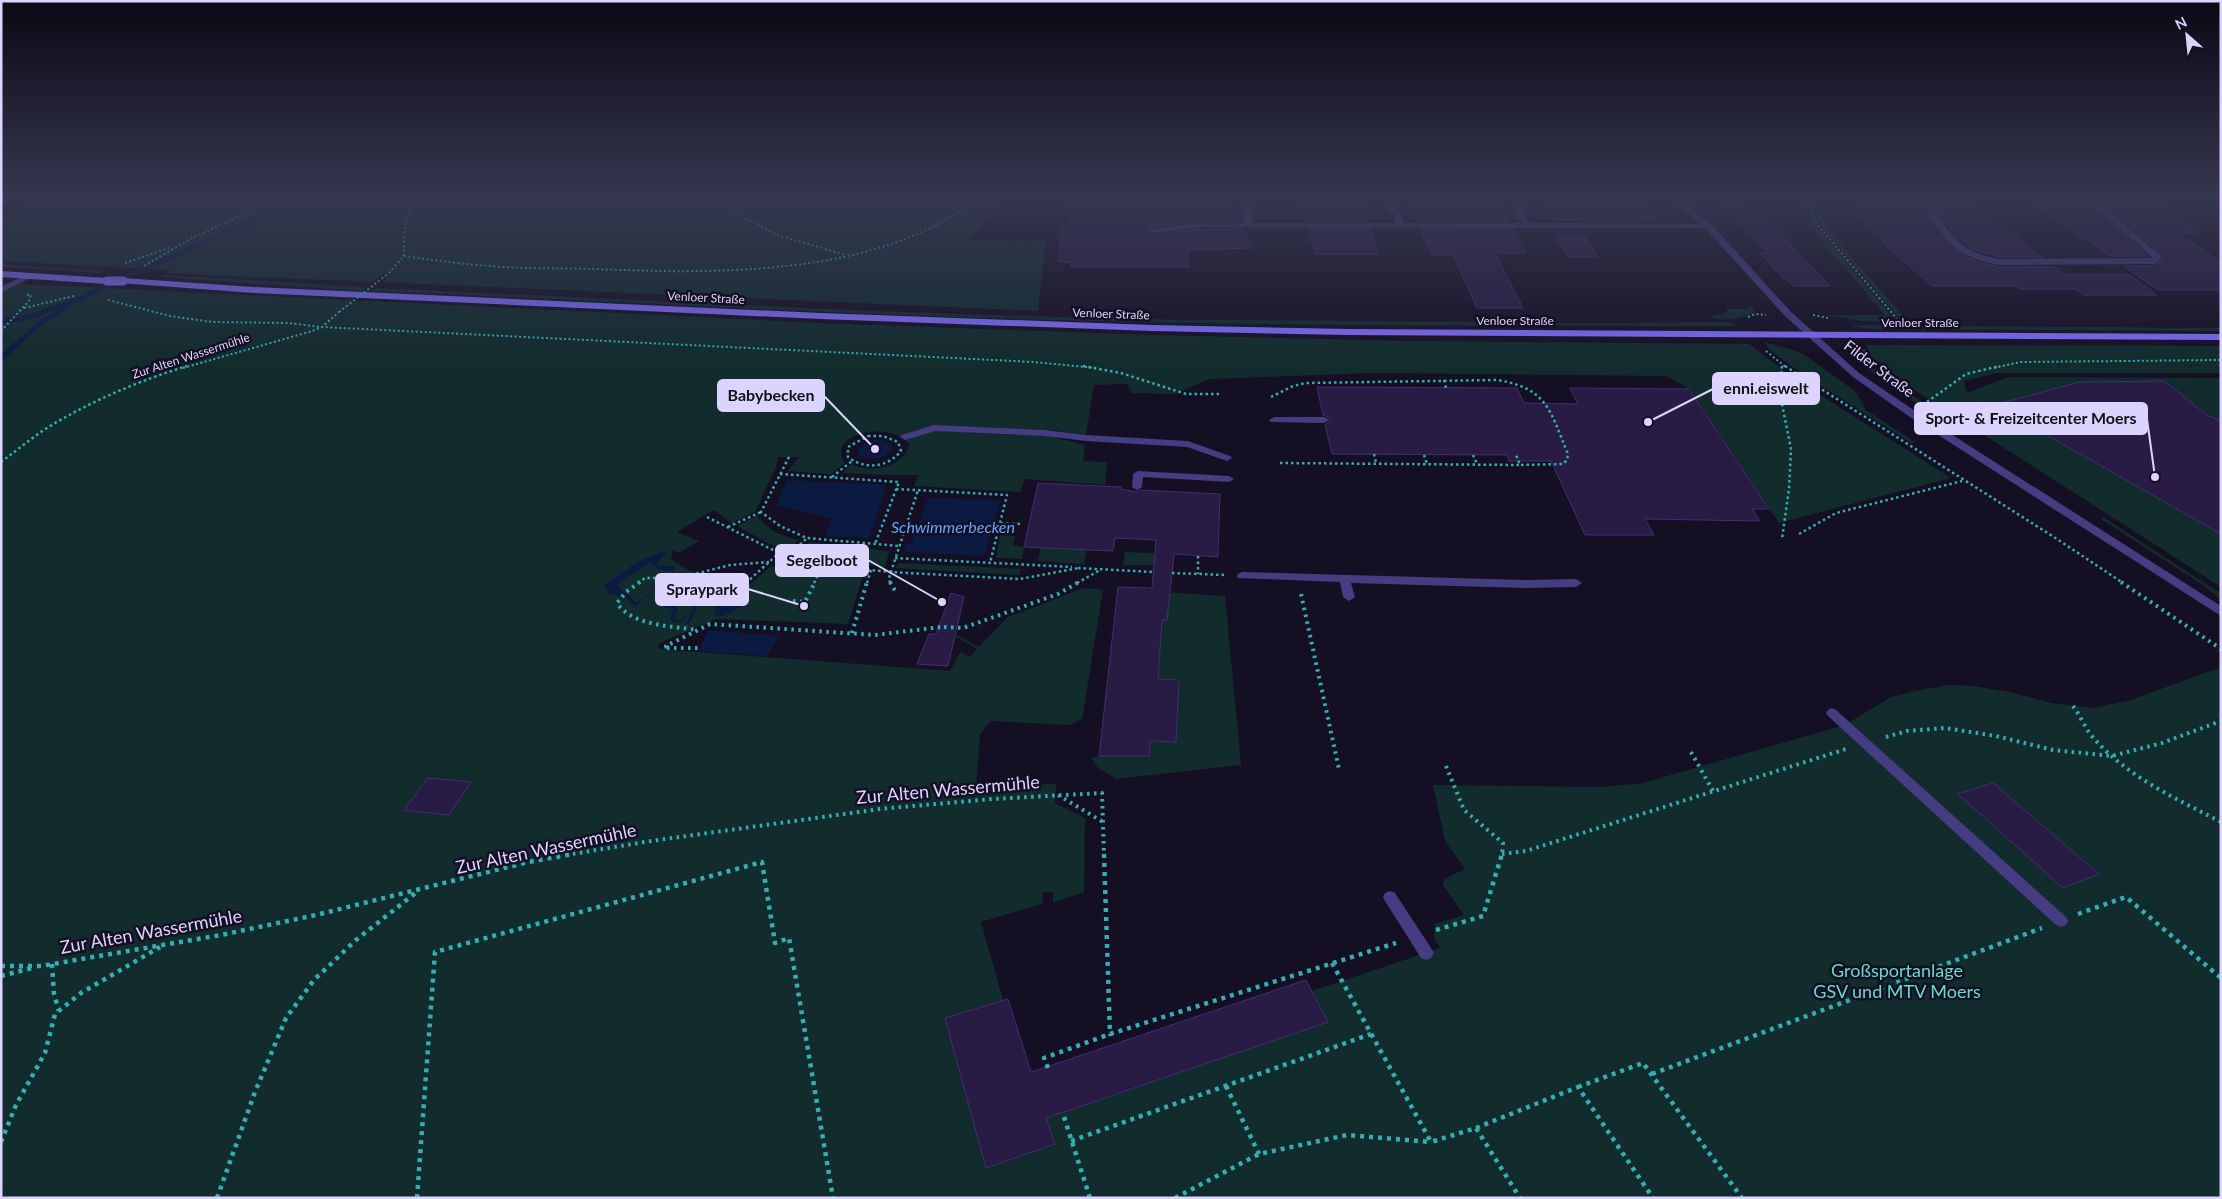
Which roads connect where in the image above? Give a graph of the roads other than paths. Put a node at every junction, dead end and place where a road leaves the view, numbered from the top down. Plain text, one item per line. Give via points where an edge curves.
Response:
1 (1733, 253) edge
2 (1968, 253) edge
3 (2153, 253) edge
4 (1, 274) edge
5 (31, 276) junction
6 (1, 290) edge
7 (1810, 334) junction
8 (2221, 337) edge
9 (1274, 420) dead end
10 (1324, 420) dead end
11 (905, 437) dead end
12 (1227, 458) dead end
13 (1229, 479) dead end
14 (1137, 487) dead end
15 (1242, 576) road end
16 (1345, 580) junction
17 (1576, 583) dead end
18 (1349, 597) dead end
19 (2221, 612) edge
20 (1832, 713) dead end
21 (1390, 897) dead end
22 (2061, 921) road end
23 (1426, 953) dead end

1 - 7 street, Filder Straße
2 - 3 street via 1999,262 2155,262 2158,257
4 - 5 main road, Venloer Straße
5 - 6 lane
5 - 7 main road, Venloer Straße, bridge via 822,316 1152,328
7 - 8 main road, Venloer Straße
7 - 19 street, Filder Straße via 1856,375 1914,415
9 - 10 lane
11 - 12 lane via 934,428 1045,433 1188,444
13 - 14 lane via 1138,474
15 - 16 lane
16 - 17 lane
16 - 18 lane
20 - 22 lane
21 - 23 lane

